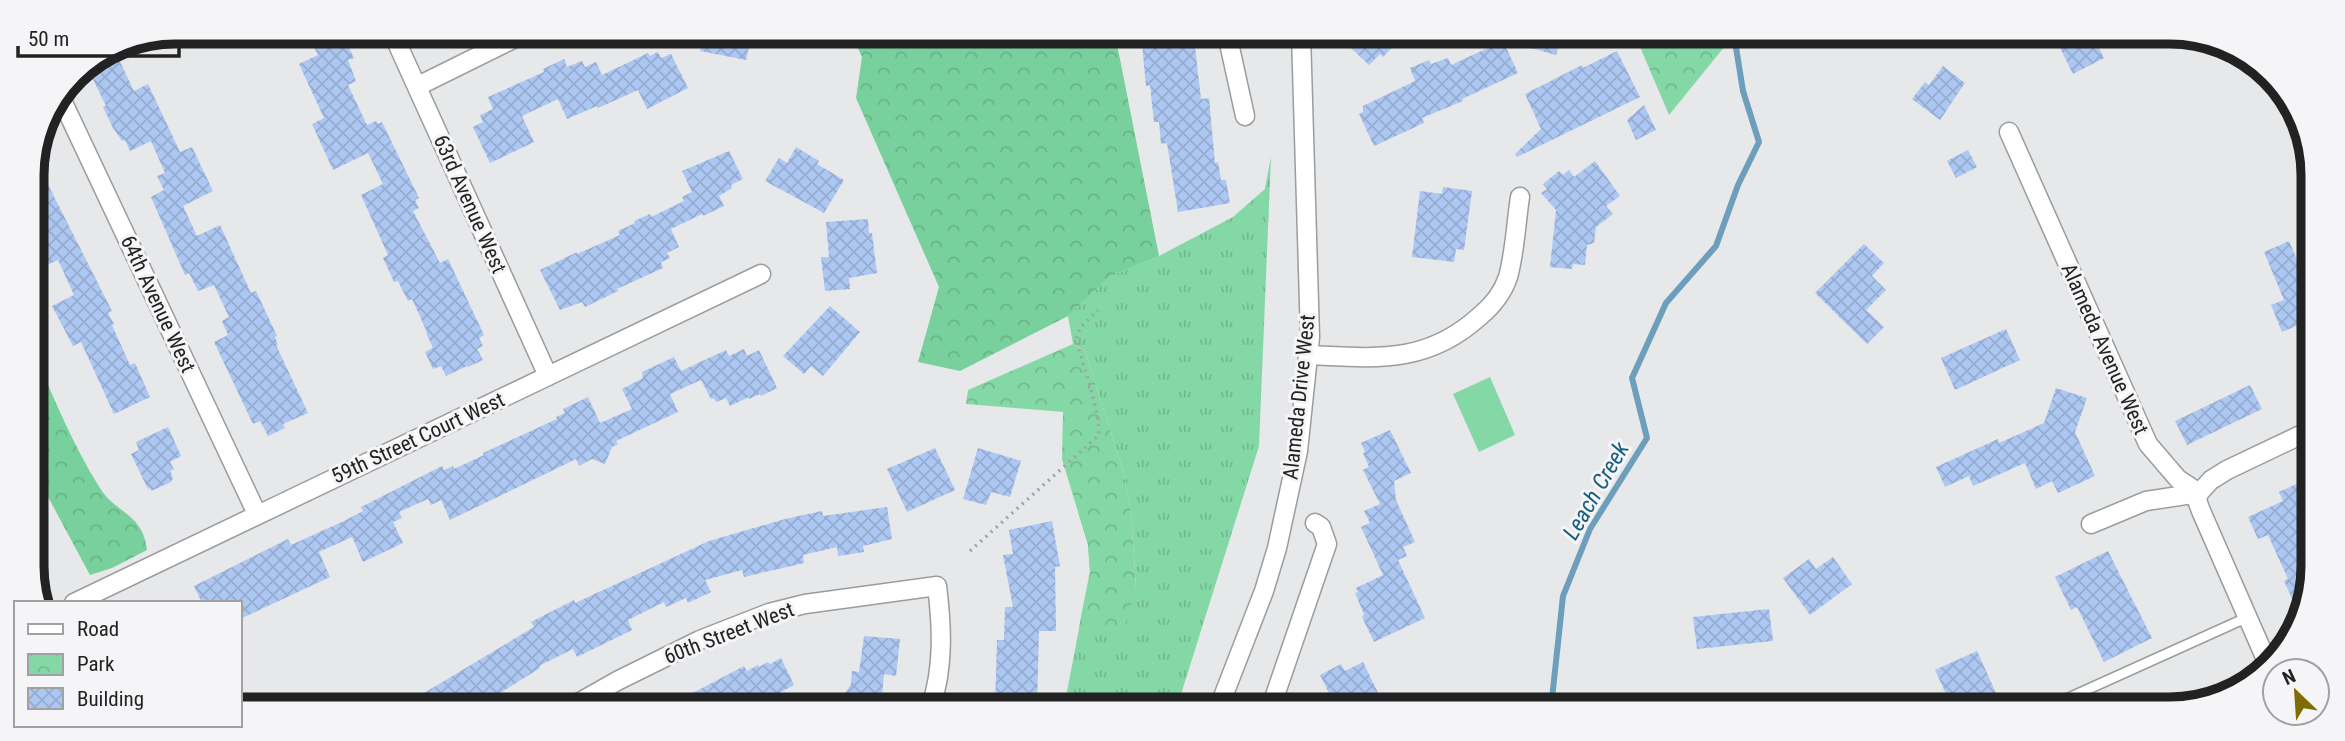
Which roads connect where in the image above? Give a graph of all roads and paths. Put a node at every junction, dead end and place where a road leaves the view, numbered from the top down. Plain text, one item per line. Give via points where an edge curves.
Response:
1 (398, 44) edge
2 (503, 44) edge
3 (1229, 44) edge
4 (1301, 44) edge
5 (418, 86) junction
6 (64, 104) edge
7 (1245, 116) dead end
8 (2009, 132) dead end
9 (1520, 197) dead end
10 (761, 274) dead end
11 (1098, 310) dead end
12 (1308, 355) junction
13 (548, 376) junction
14 (2301, 435) edge
15 (2199, 493) junction
16 (257, 514) junction
17 (1315, 523) dead end
18 (2091, 524) dead end
19 (970, 551) dead end
20 (78, 601) edge
21 (2248, 617) junction
22 (2265, 656) edge
23 (589, 697) edge
24 (933, 697) edge
25 (1224, 697) edge
26 (1274, 697) edge
27 (2071, 697) edge

1 - 5 street, 63rd Avenue West
2 - 5 street
3 - 7 street
4 - 12 street, Alameda Drive West
5 - 13 street, 63rd Avenue West
6 - 16 street, 64th Avenue West
8 - 15 street, Alameda Avenue West via 2148,444 2178,479
9 - 12 street via 1507,279 1493,304 1468,327 1439,345 1405,355
10 - 13 street, 59th Street Court West
11 - 19 path via 1076,339 1098,436
12 - 25 street, Alameda Drive West via 1298,451 1277,548
13 - 16 street, 59th Street Court West
14 - 15 street via 2227,470
15 - 18 street via 2147,501
15 - 21 street via 2201,511
16 - 20 street, 59th Street Court West
17 - 26 street via 1326,544
21 - 22 street
21 - 27 lane
23 - 24 street, 60th Street West via 700,640 769,613 937,586 942,624

